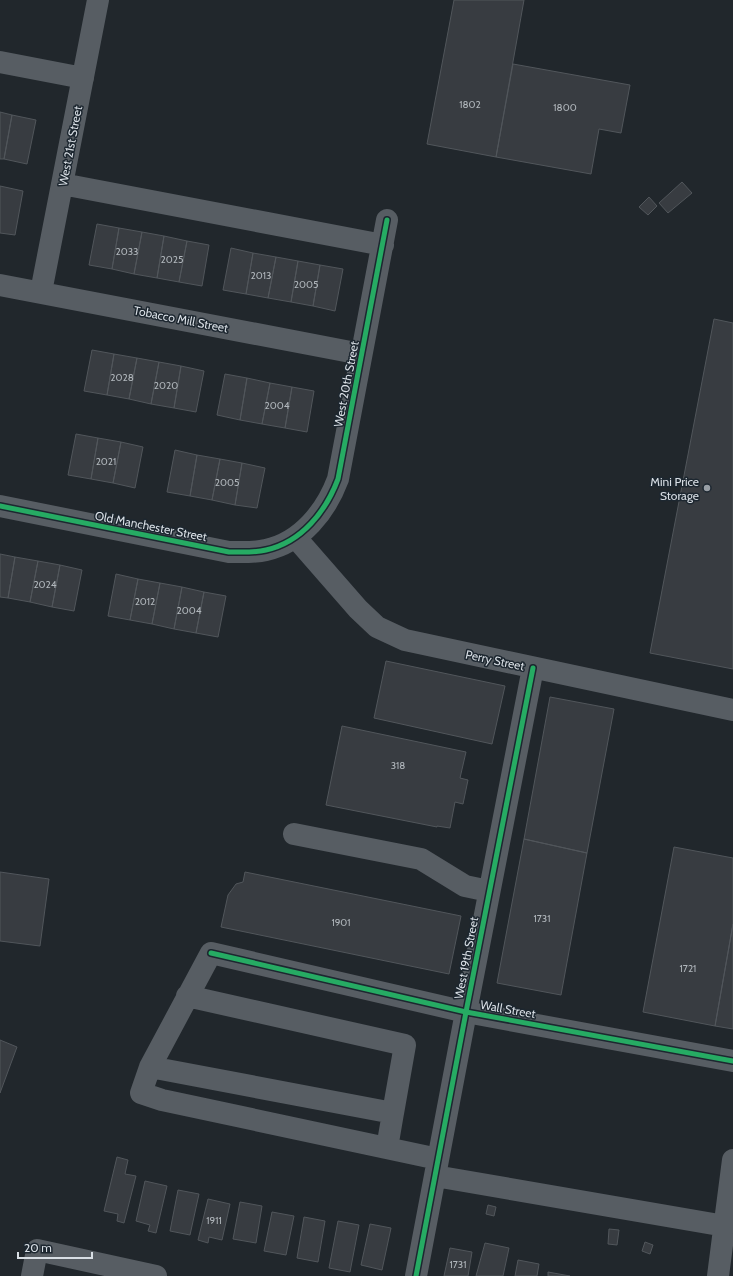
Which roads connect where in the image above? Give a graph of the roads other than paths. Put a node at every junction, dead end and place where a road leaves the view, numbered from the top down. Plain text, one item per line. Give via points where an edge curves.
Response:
1 (98, 0) edge
2 (0, 62) edge
3 (83, 78) junction
4 (62, 184) junction
5 (388, 220) dead end
6 (383, 245) junction
7 (0, 284) edge
8 (41, 292) junction
9 (361, 354) junction
10 (0, 506) edge
11 (296, 538) junction
12 (533, 668) junction
13 (733, 710) edge
14 (294, 834) dead end
15 (490, 891) junction
16 (187, 996) junction
17 (466, 1012) junction
18 (733, 1061) edge
19 (150, 1067) junction
20 (392, 1113) junction
21 (387, 1148) junction
22 (733, 1160) edge
23 (437, 1167) junction
24 (725, 1226) junction
25 (32, 1276) edge
26 (156, 1276) edge
27 (416, 1276) edge
28 (718, 1276) edge

1 - 3 street, West 21st Street
2 - 3 street
3 - 4 street, West 21st Street
4 - 6 street
4 - 8 street, West 21st Street
5 - 6 street, West 20th Street
6 - 9 street, West 20th Street
7 - 8 street, Tobacco Mill Street
8 - 9 street, Tobacco Mill Street
9 - 11 street, West 20th Street via 338,479 318,516
10 - 11 street, Old Manchester Street via 229,552 266,550
11 - 12 street, Perry Street via 377,627 405,640
12 - 13 street, Perry Street
12 - 15 street, West 19th Street
14 - 15 street via 421,859 465,886
15 - 17 street, West 19th Street
16 - 17 street, Wall Street via 211,953
16 - 19 street
16 - 20 street via 405,1045
17 - 18 street, Wall Street
17 - 23 street, West 19th Street
19 - 20 street
19 - 21 street via 141,1093 162,1100
20 - 21 street
21 - 23 street
22 - 24 street
23 - 24 street
23 - 27 street, West 19th Street
24 - 28 street
25 - 26 street via 37,1250

